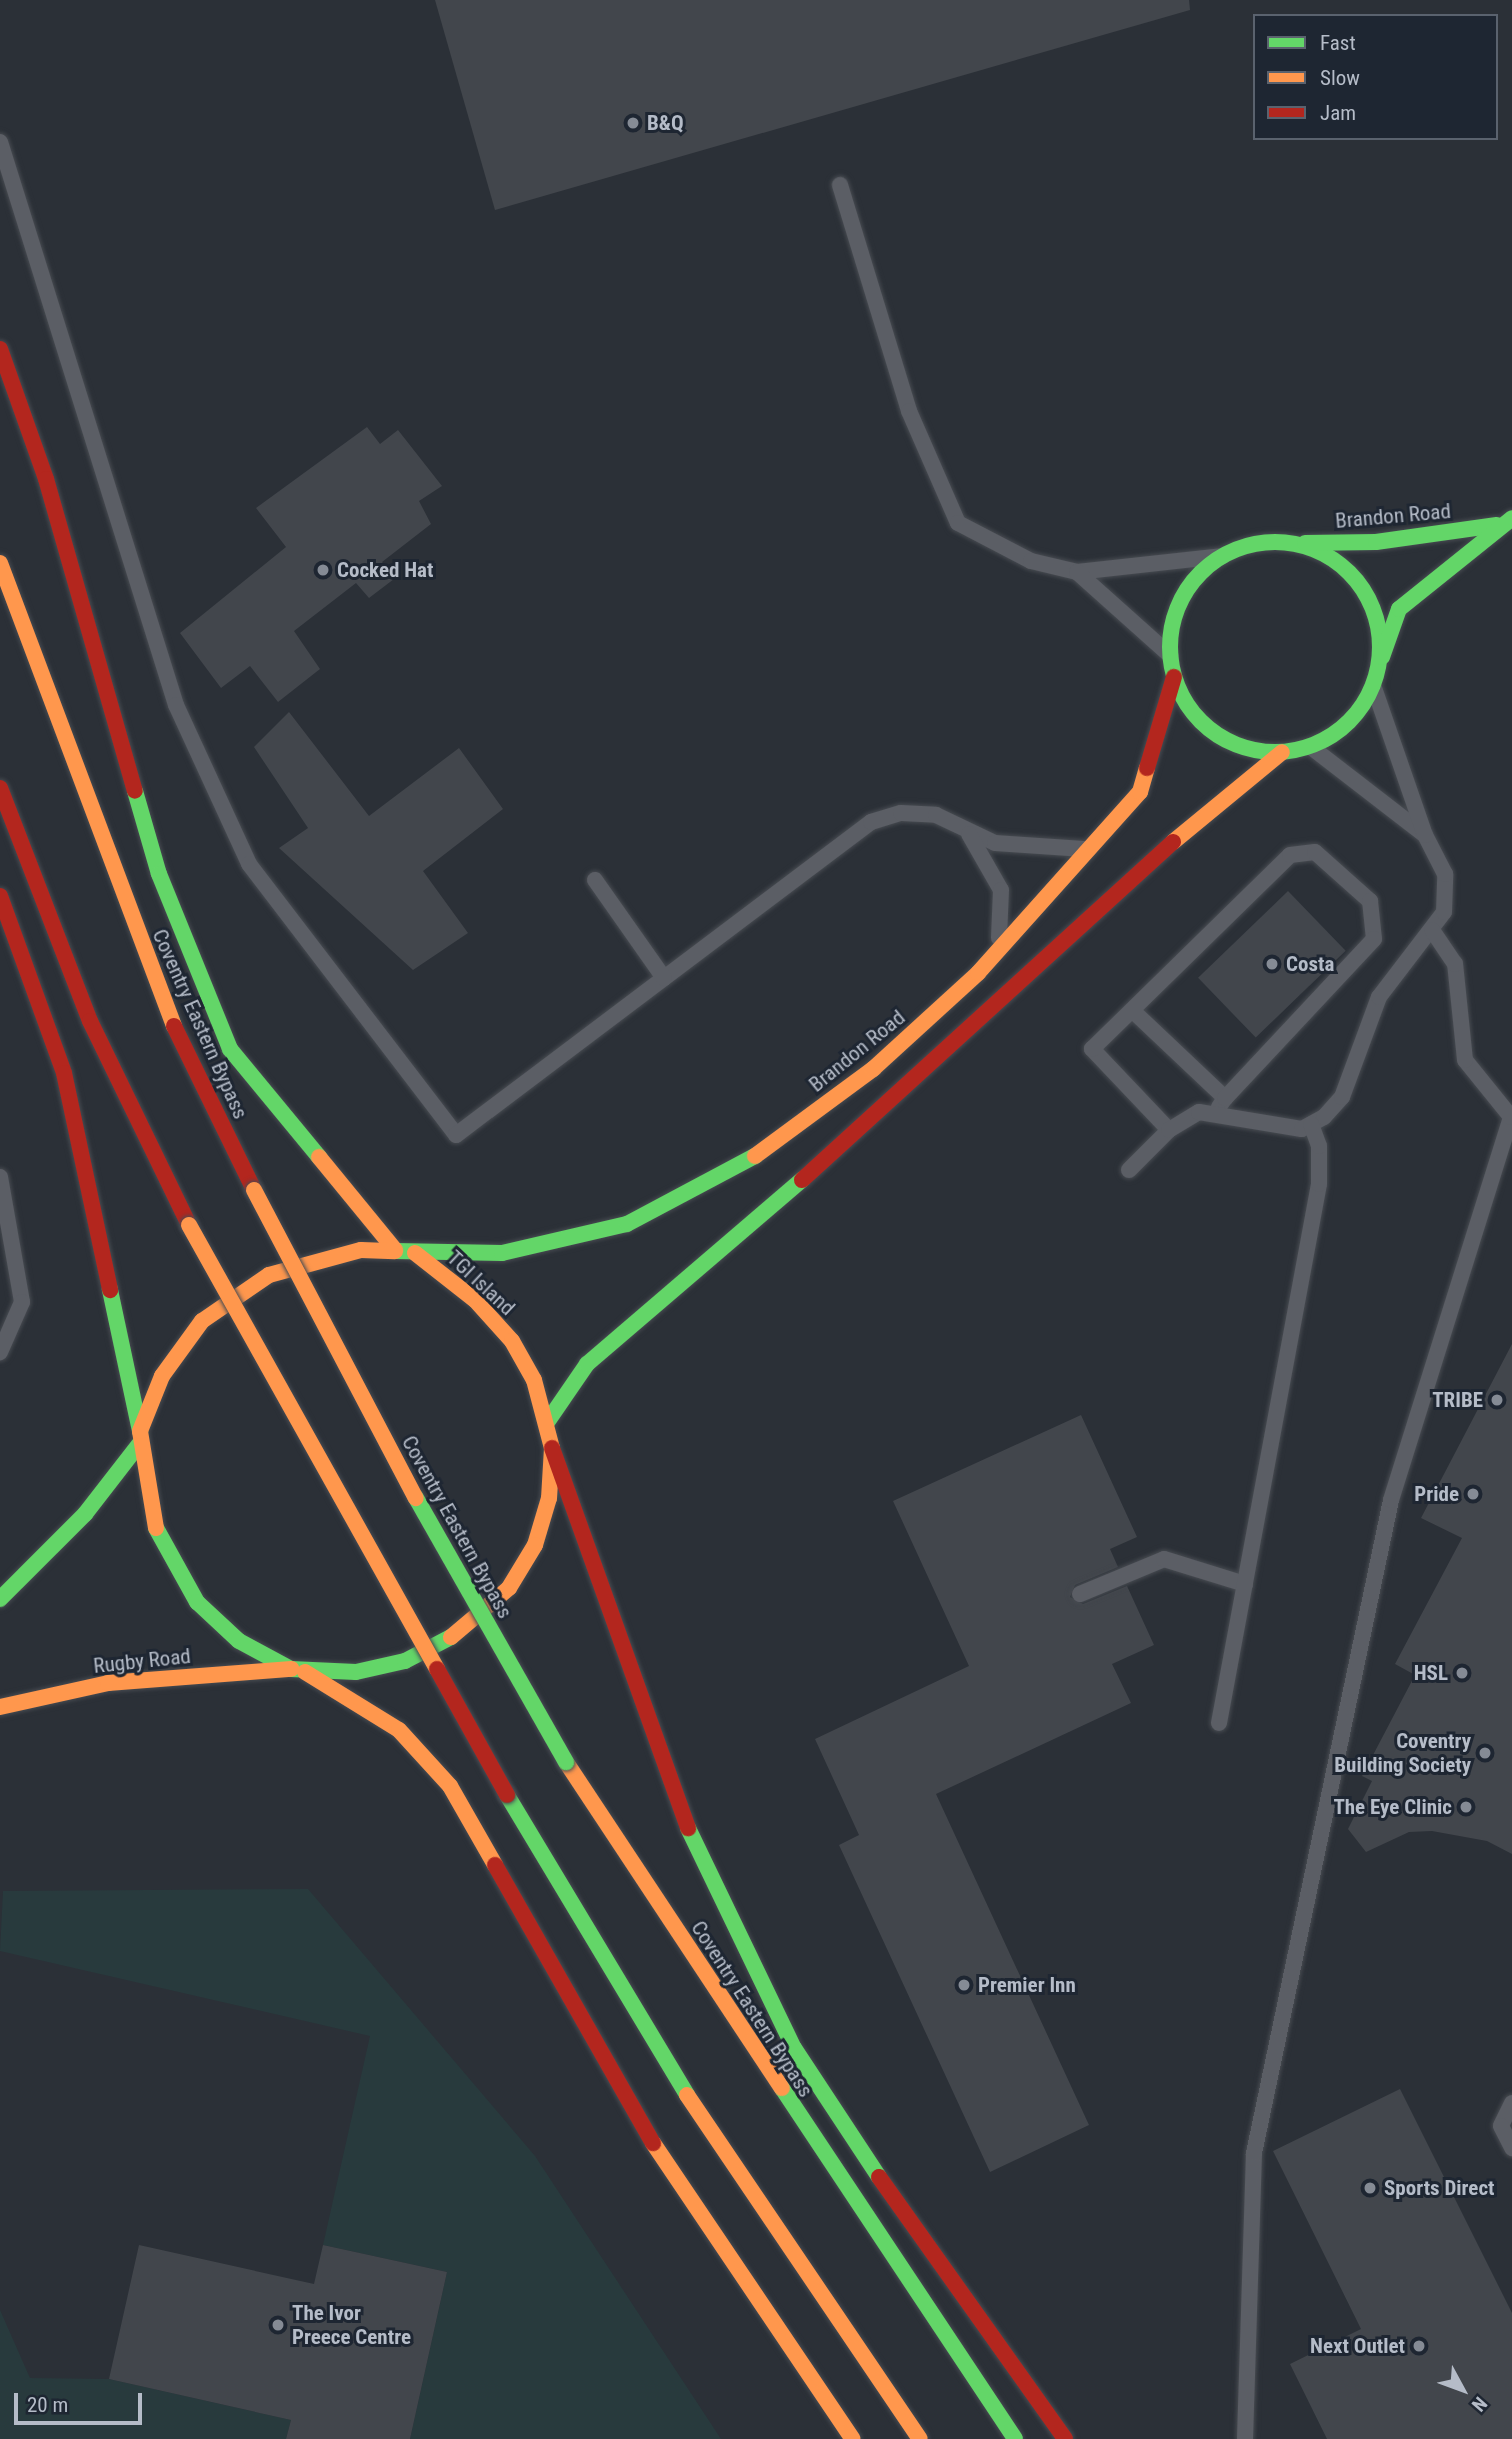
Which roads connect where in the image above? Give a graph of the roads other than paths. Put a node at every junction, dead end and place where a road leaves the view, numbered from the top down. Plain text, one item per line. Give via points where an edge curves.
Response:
1 (0, 142) edge
2 (840, 185) dead end
3 (0, 349) edge
4 (1505, 522) edge
5 (1293, 543) junction
6 (1223, 556) junction
7 (0, 563) edge
8 (1077, 572) junction
9 (1171, 656) junction
10 (1378, 669) junction
11 (1174, 677) junction
12 (1373, 685) junction
13 (1311, 747) junction
14 (1282, 752) junction
15 (0, 788) edge
16 (966, 830) junction
17 (1425, 835) junction
18 (1090, 848) junction
19 (595, 880) dead end
20 (0, 896) edge
21 (1432, 930) junction
22 (995, 954) junction
23 (663, 978) junction
24 (1133, 1011) junction
25 (1221, 1105) junction
26 (1511, 1117) edge
27 (1311, 1124) junction
28 (1169, 1130) junction
29 (1129, 1170) dead end
30 (0, 1177) edge
31 (395, 1250) junction
32 (415, 1253) junction
33 (0, 1352) edge
34 (548, 1421) junction
35 (140, 1437) junction
36 (552, 1448) junction
37 (1245, 1584) junction
38 (1080, 1594) dead end
39 (0, 1599) edge
40 (298, 1671) junction
41 (0, 1707) edge
42 (1219, 1723) dead end
43 (1512, 2103) edge
44 (1512, 2148) edge
45 (853, 2439) edge
46 (920, 2439) edge
47 (1015, 2439) edge
48 (1065, 2439) edge
49 (1245, 2439) edge

1 - 23 lane via 176,705 249,864 352,1006 456,1135
2 - 8 lane via 909,411 958,523 1022,556
3 - 31 main road via 46,479 159,874 230,1049
4 - 5 main road, Brandon Road via 1376,542
4 - 10 main road, Brandon Road via 1399,609
5 - 6 main road via 1249,545
5 - 10 main road via 1335,560 1363,588 1379,628
6 - 8 lane
6 - 9 main road via 1187,590 1176,613
7 - 47 main road, Coventry Eastern Bypass, bridge via 164,1005 389,1450 566,1762
8 - 9 lane
9 - 11 main road
10 - 12 main road
11 - 14 main road via 1191,710 1220,737
11 - 18 main road, Brandon Road via 1140,792
12 - 13 main road via 1349,722
12 - 17 lane
13 - 14 main road
13 - 17 lane
14 - 34 main road via 1200,818 848,1141 587,1364
15 - 46 main road, bridge via 90,1021 189,1225 507,1795 695,2108
16 - 18 lane via 1028,849
16 - 22 lane via 987,857 1000,890
16 - 23 lane via 936,816 901,813 871,822
17 - 21 lane via 1445,874 1444,912
18 - 22 main road, Brandon Road
19 - 23 lane
20 - 35 main road via 64,1073
21 - 26 lane via 1455,964 1465,1060
21 - 27 lane via 1380,997 1342,1097
22 - 32 main road, Brandon Road via 873,1069 750,1160 627,1224 502,1253
24 - 25 lane
24 - 25 lane via 1290,855 1302,850 1326,858 1370,901 1374,939
24 - 28 lane via 1092,1049
25 - 27 lane via 1281,1128
25 - 28 lane
26 - 49 lane via 1391,1500 1254,2152
27 - 37 lane via 1319,1146 1319,1184
28 - 29 lane
30 - 33 lane via 22,1302
31 - 32 main road, TGI Island
31 - 35 main road, TGI Island via 361,1250 269,1275 202,1321 162,1376
32 - 34 main road, TGI Island via 475,1300 512,1341
34 - 36 main road, TGI Island
35 - 39 main road via 85,1514
35 - 40 main road, TGI Island via 158,1541 197,1602 239,1641
36 - 40 main road, TGI Island via 550,1498 535,1545 509,1588 463,1632 405,1661 356,1672
36 - 48 main road via 606,1584 672,1794 794,2048
37 - 38 lane via 1164,1559
37 - 42 lane
40 - 41 main road, Rugby Road via 108,1683
40 - 45 main road via 400,1730 450,1786 644,2130
43 - 44 lane via 1500,2126

